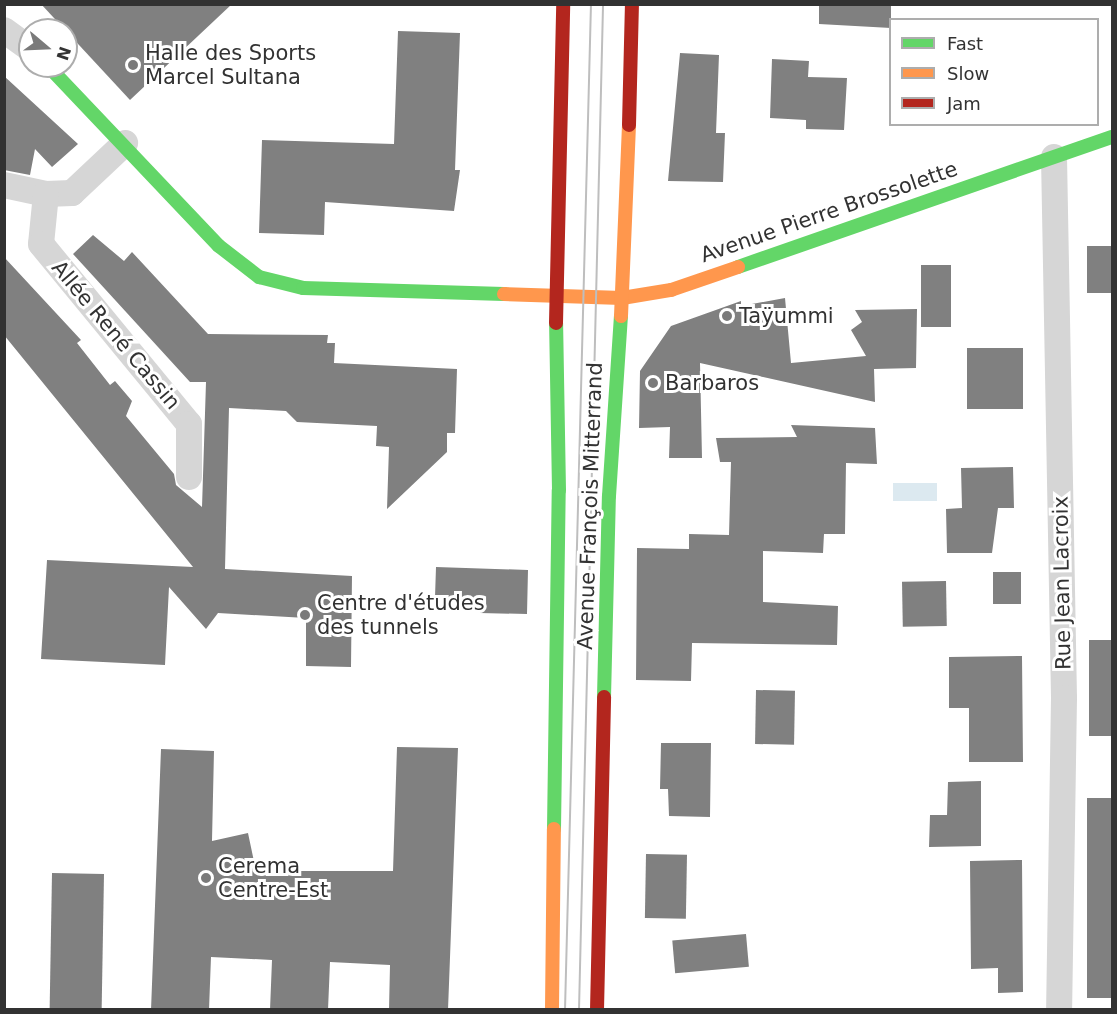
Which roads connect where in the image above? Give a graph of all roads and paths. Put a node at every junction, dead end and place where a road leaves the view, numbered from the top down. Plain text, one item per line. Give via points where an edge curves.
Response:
1 (563, 4) edge
2 (632, 4) edge
3 (4, 30) edge
4 (18, 40) edge
5 (60, 78) edge
6 (1113, 137) edge
7 (124, 144) junction
8 (1054, 157) junction
9 (4, 185) edge
10 (46, 194) junction
11 (555, 292) junction
12 (622, 298) junction
13 (189, 477) dead end
14 (552, 1010) edge
15 (597, 1010) edge
16 (1059, 1010) edge

1 - 11 street, Avenue François Mitterrand
2 - 12 street, Avenue François Mitterrand
3 - 4 street
5 - 7 street, Avenue Pierre Brossolette
6 - 8 street, Avenue Pierre Brossolette
7 - 10 street via 72,193
7 - 11 street, Avenue Pierre Brossolette via 219,246 259,277 303,288
8 - 12 street, Avenue Pierre Brossolette via 671,290
8 - 16 street, Rue Jean Lacroix via 1064,698
9 - 10 street
10 - 13 street, Allée René Cassin via 41,244 189,424
11 - 12 street, Avenue Pierre Brossolette
11 - 14 street, Avenue François Mitterrand via 559,490
12 - 15 street, Avenue François Mitterrand via 609,496

